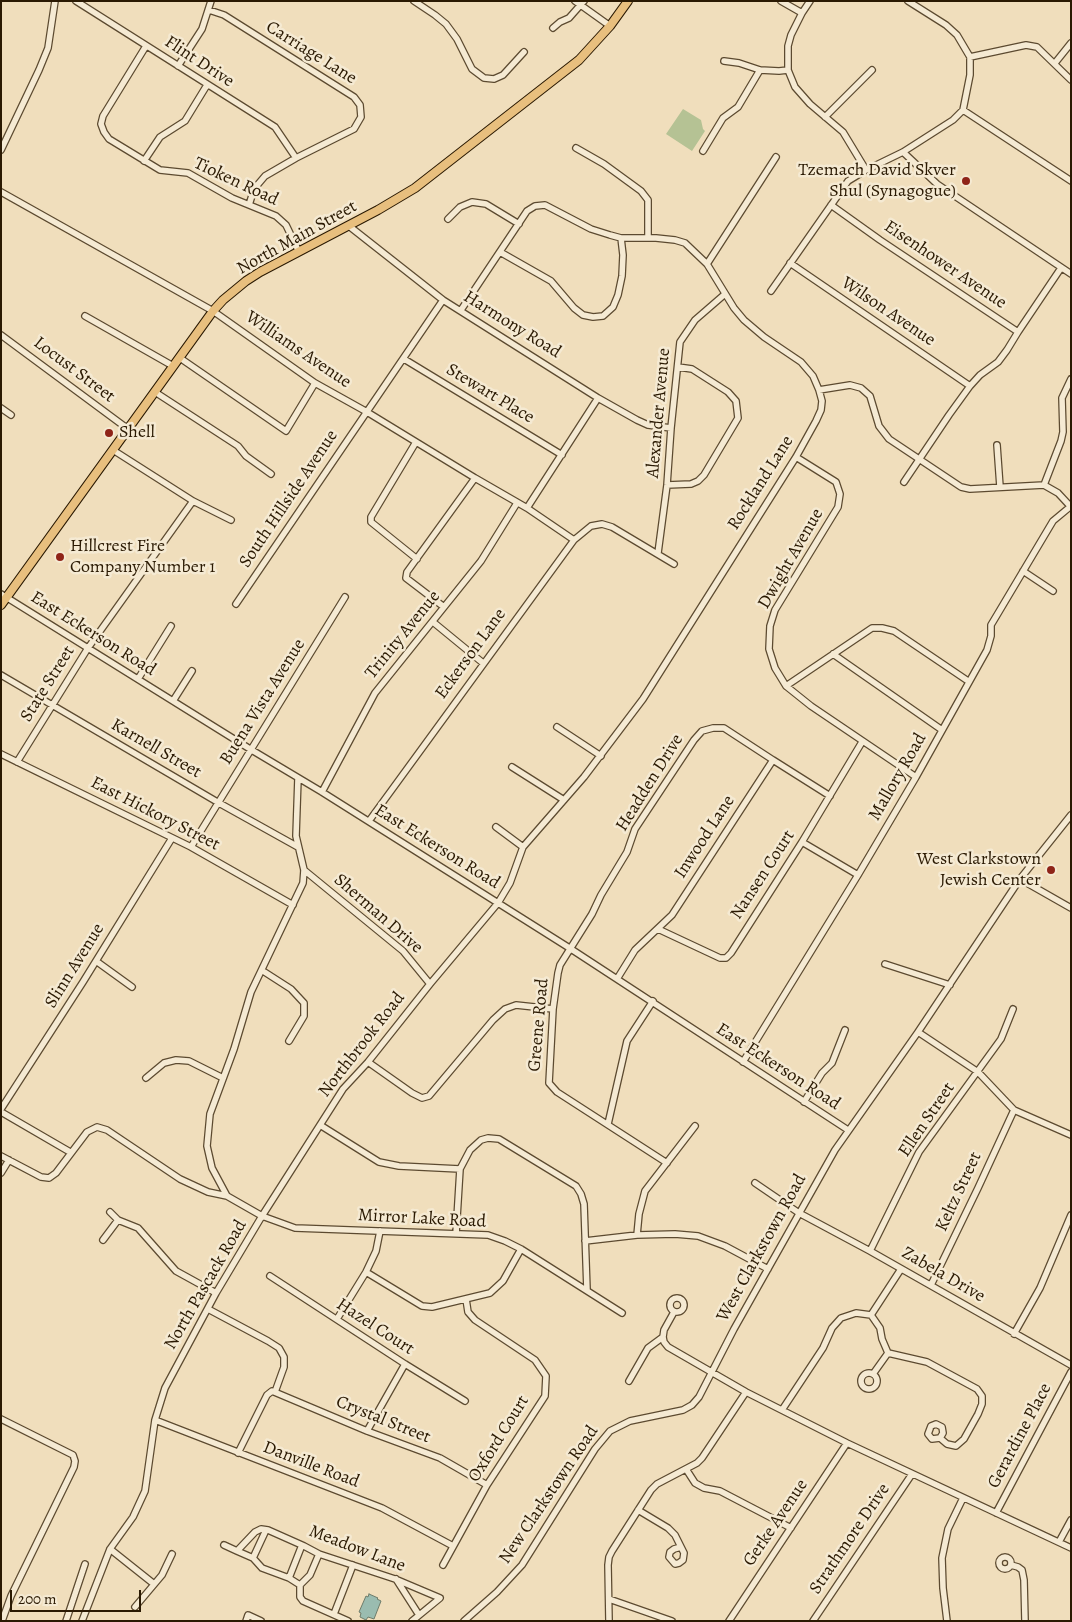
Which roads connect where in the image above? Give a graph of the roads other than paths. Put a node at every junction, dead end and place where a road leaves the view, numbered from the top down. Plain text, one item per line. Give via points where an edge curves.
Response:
1 (55, 1) edge
2 (76, 1) edge
3 (212, 1) edge
4 (414, 1) edge
5 (575, 1) edge
6 (628, 1) edge
7 (781, 1) edge
8 (810, 1) edge
9 (908, 1) edge
10 (921, 1) edge
11 (582, 3) edge
12 (917, 7) junction
13 (209, 10) junction
14 (802, 13) junction
15 (610, 26) junction
16 (553, 28) dead end
17 (1071, 43) edge
18 (146, 46) junction
19 (524, 52) dead end
20 (970, 57) junction
21 (724, 61) dead end
22 (1055, 63) junction
23 (178, 66) junction
24 (760, 70) junction
25 (788, 70) junction
26 (872, 70) dead end
27 (1071, 80) edge
28 (207, 85) junction
29 (963, 110) junction
30 (825, 117) junction
31 (576, 148) dead end
32 (1, 150) edge
33 (703, 151) dead end
34 (903, 152) junction
35 (776, 157) dead end
36 (296, 158) junction
37 (144, 161) junction
38 (866, 170) junction
39 (1071, 181) edge
40 (1, 192) edge
41 (249, 205) junction
42 (831, 205) junction
43 (448, 219) dead end
44 (519, 224) junction
45 (349, 226) junction
46 (621, 238) junction
47 (648, 238) junction
48 (298, 252) junction
49 (500, 252) junction
50 (790, 263) junction
51 (707, 264) junction
52 (1061, 268) junction
53 (1071, 274) edge
54 (771, 291) dead end
55 (725, 294) junction
56 (443, 300) junction
57 (461, 310) junction
58 (213, 311) junction
59 (85, 316) dead end
60 (1018, 332) junction
61 (1, 335) edge
62 (180, 358) junction
63 (404, 359) junction
64 (174, 366) junction
65 (678, 367) junction
66 (1071, 379) edge
67 (315, 383) junction
68 (970, 386) junction
69 (820, 390) junction
70 (155, 392) junction
71 (598, 398) junction
72 (1, 408) edge
73 (367, 412) junction
74 (11, 415) dead end
75 (671, 428) junction
76 (128, 429) junction
77 (416, 442) junction
78 (997, 446) dead end
79 (113, 450) junction
80 (562, 455) junction
81 (796, 457) junction
82 (918, 460) junction
83 (271, 474) dead end
84 (474, 478) junction
85 (904, 482) dead end
86 (668, 485) junction
87 (1044, 485) junction
88 (1000, 487) junction
89 (193, 501) junction
90 (517, 503) junction
91 (1070, 506) edge
92 (527, 508) junction
93 (231, 520) dead end
94 (574, 540) junction
95 (658, 553) junction
96 (418, 559) junction
97 (674, 564) dead end
98 (1023, 571) junction
99 (1053, 590) dead end
100 (4, 596) edge
101 (345, 597) dead end
102 (236, 604) dead end
103 (1, 605) edge
104 (444, 607) junction
105 (433, 622) junction
106 (171, 626) dead end
107 (88, 648) junction
108 (833, 654) junction
109 (483, 663) junction
110 (192, 670) dead end
111 (1, 675) edge
112 (138, 679) junction
113 (968, 681) junction
114 (786, 686) junction
115 (173, 700) junction
116 (53, 706) junction
117 (557, 726) dead end
118 (942, 730) junction
119 (862, 742) junction
120 (250, 749) junction
121 (1, 754) edge
122 (601, 756) junction
123 (773, 760) junction
124 (17, 762) junction
125 (512, 767) dead end
126 (916, 777) junction
127 (298, 778) junction
128 (322, 792) junction
129 (830, 796) junction
130 (564, 800) junction
131 (219, 803) junction
132 (1071, 815) edge
133 (368, 821) junction
134 (496, 827) dead end
135 (172, 838) junction
136 (802, 842) junction
137 (523, 846) junction
138 (190, 847) junction
139 (298, 847) junction
140 (304, 870) junction
141 (858, 875) junction
142 (1020, 879) junction
143 (498, 903) junction
144 (293, 905) junction
145 (1071, 908) edge
146 (658, 929) junction
147 (571, 949) junction
148 (96, 961) junction
149 (885, 964) dead end
150 (263, 971) junction
151 (617, 979) junction
152 (430, 984) junction
153 (950, 985) junction
154 (132, 986) dead end
155 (653, 1001) junction
156 (553, 1009) junction
157 (1013, 1009) dead end
158 (845, 1030) dead end
159 (918, 1032) junction
160 (289, 1041) dead end
161 (368, 1062) junction
162 (743, 1062) junction
163 (978, 1072) junction
164 (146, 1078) dead end
165 (223, 1078) junction
166 (804, 1102) junction
167 (1014, 1110) junction
168 (1, 1111) edge
169 (608, 1124) junction
170 (320, 1125) junction
171 (695, 1126) dead end
172 (848, 1130) junction
173 (1071, 1135) edge
174 (70, 1152) junction
175 (1, 1156) edge
176 (9, 1160) junction
177 (667, 1163) junction
178 (460, 1169) junction
179 (1, 1173) edge
180 (755, 1183) dead end
181 (227, 1196) junction
182 (110, 1212) dead end
183 (799, 1213) junction
184 (1071, 1215) edge
185 (262, 1216) junction
186 (118, 1220) junction
187 (380, 1230) junction
188 (456, 1234) junction
189 (638, 1235) junction
190 (103, 1240) dead end
191 (586, 1241) junction
192 (521, 1249) junction
193 (870, 1251) junction
194 (768, 1268) junction
195 (901, 1269) junction
196 (366, 1272) junction
197 (270, 1276) dead end
198 (931, 1285) junction
199 (587, 1290) junction
200 (216, 1293) junction
201 (466, 1299) junction
202 (208, 1309) junction
203 (674, 1312) dead end
204 (622, 1313) dead end
205 (871, 1315) junction
206 (337, 1319) junction
207 (1014, 1334) junction
208 (663, 1337) junction
209 (888, 1352) junction
210 (405, 1364) junction
211 (1071, 1365) edge
212 (713, 1372) junction
213 (1071, 1372) edge
214 (873, 1374) dead end
215 (629, 1381) dead end
216 (275, 1392) junction
217 (746, 1392) junction
218 (465, 1401) dead end
219 (782, 1410) junction
220 (1, 1419) edge
221 (155, 1420) junction
222 (367, 1431) junction
223 (940, 1438) dead end
224 (847, 1443) junction
225 (238, 1454) junction
226 (686, 1469) junction
227 (912, 1474) junction
228 (487, 1485) junction
229 (963, 1498) junction
230 (638, 1510) junction
231 (996, 1513) junction
232 (1071, 1520) edge
233 (791, 1528) junction
234 (266, 1530) junction
235 (1059, 1542) junction
236 (302, 1544) junction
237 (224, 1545) dead end
238 (453, 1546) junction
239 (681, 1547) dead end
240 (1071, 1548) edge
241 (110, 1549) junction
242 (236, 1551) junction
243 (172, 1554) dead end
244 (319, 1554) junction
245 (253, 1558) junction
246 (85, 1564) dead end
247 (443, 1564) dead end
248 (353, 1565) junction
249 (1011, 1565) dead end
250 (288, 1578) junction
251 (395, 1579) junction
252 (154, 1584) junction
253 (300, 1585) junction
254 (609, 1599) junction
255 (134, 1607) dead end
256 (334, 1614) junction
257 (419, 1615) junction
258 (2, 1621) edge
259 (66, 1621) edge
260 (82, 1621) edge
261 (246, 1621) edge
262 (261, 1621) edge
263 (348, 1621) edge
264 (412, 1621) edge
265 (464, 1621) edge
266 (609, 1621) edge
267 (672, 1621) edge
268 (729, 1621) edge
269 (813, 1621) edge
270 (947, 1621) edge
271 (1025, 1621) edge

1 - 32 street via 48,48
2 - 18 street, Flint Drive
3 - 13 street
4 - 19 street via 446,24 472,69 484,78 494,80 503,75
5 - 11 street
6 - 15 main road, North Main Street
7 - 14 street
8 - 14 street
9 - 12 street
10 - 12 street
11 - 15 street
11 - 16 street via 569,18
12 - 20 street via 957,35
13 - 23 street via 202,29
13 - 36 street, Carriage Lane via 224,15 354,97 360,105 360,117 354,129
14 - 25 street via 788,46
15 - 45 main road, North Main Street via 579,60 430,177
17 - 22 street
18 - 23 street, Flint Drive
18 - 37 street, Tioken Road via 103,116 102,124 109,139
20 - 22 street via 1026,45 1037,47
20 - 29 street
21 - 24 street
22 - 27 street
23 - 28 street, Flint Drive
24 - 25 street
24 - 33 street via 738,107 723,118
25 - 30 street via 795,87
26 - 30 street
28 - 36 street, Flint Drive via 275,127
28 - 37 street via 185,121 160,137
29 - 34 street
29 - 39 street
30 - 38 street via 842,132
31 - 47 street via 641,191 648,200
34 - 38 street
34 - 52 street via 937,184
35 - 51 street
36 - 41 street, Carriage Lane via 265,176 254,189
37 - 41 street, Tioken Road via 160,170 188,173
38 - 42 street via 848,181
40 - 58 street, Williams Avenue
41 - 48 street, Tioken Road via 276,216 286,225
42 - 50 street
42 - 60 street, Eisenhower Avenue
43 - 44 street via 460,207 472,202 486,204
44 - 46 street via 527,211 545,205 592,229
44 - 49 street
45 - 48 main road, North Main Street
45 - 56 street, Harmony Road
46 - 47 street
46 - 49 street via 622,269 618,295 613,307 603,316 583,315 550,281
47 - 51 street via 685,243
48 - 58 main road, North Main Street via 246,281
49 - 57 street
50 - 54 street
50 - 68 street, Wilson Avenue
51 - 55 street
52 - 53 street
52 - 60 street
55 - 65 street, Alexander Avenue via 687,330 680,342
55 - 69 street via 757,332 801,362
56 - 57 street, Harmony Road
56 - 63 street, South Hillside Avenue
57 - 71 street, Harmony Road
58 - 62 main road, North Main Street
58 - 67 street, Williams Avenue
59 - 64 street
60 - 68 street via 998,362
61 - 76 street, Locust Street
62 - 64 main road, North Main Street
62 - 67 street via 286,431
63 - 73 street, South Hillside Avenue
63 - 80 street, Stewart Place
64 - 70 main road, North Main Street
65 - 75 street, Alexander Avenue
65 - 86 street via 692,370 728,392 736,400 738,418 698,481
66 - 87 street via 1062,398 1061,441
67 - 73 street, Williams Avenue
68 - 82 street
69 - 81 street, Rockland Lane via 821,410
69 - 82 street via 850,385 861,388 870,396 879,426 889,439
70 - 76 main road, North Main Street
70 - 83 street via 238,446
71 - 75 street, Harmony Road via 637,420
71 - 80 street
72 - 74 street
73 - 77 street, Williams Avenue
73 - 102 street, South Hillside Avenue
75 - 86 street, Alexander Avenue
76 - 79 main road, North Main Street
77 - 84 street, Williams Avenue
77 - 96 street via 371,522
78 - 88 street
79 - 89 street
79 - 100 main road, North Main Street
80 - 92 street
81 - 114 street, Dwight Avenue via 836,482 840,494 838,507 775,610 770,626 769,649
81 - 122 street, Rockland Lane via 644,699
82 - 85 street
82 - 88 street via 960,487
84 - 90 street, Williams Avenue
84 - 96 street
86 - 95 street, Alexander Avenue
87 - 88 street
87 - 91 street via 1058,493
89 - 93 street
89 - 107 street, State Street
90 - 92 street, Williams Avenue
90 - 104 street, Trinity Avenue via 481,561
91 - 98 street, Mallory Road via 1054,521
92 - 94 street, Williams Avenue
94 - 95 street, Eckerson Lane via 591,526 602,524
94 - 109 street, Eckerson Lane
95 - 97 street
96 - 104 street via 406,578
98 - 99 street
98 - 113 street, Mallory Road via 991,625 987,650
100 - 103 main road, North Main Street
100 - 107 street, East Eckerson Road
101 - 120 street, Buena Vista Avenue
104 - 105 street, Trinity Avenue
105 - 109 street
105 - 128 street, Trinity Avenue via 376,693
106 - 112 street
107 - 112 street, East Eckerson Road
107 - 116 street, State Street
108 - 113 street via 865,631 882,628 894,631
108 - 114 street
108 - 118 street
109 - 133 street, Eckerson Lane
110 - 115 street
111 - 116 street, Karnell Street
112 - 115 street, East Eckerson Road
113 - 118 street, Mallory Road
114 - 119 street, Dwight Avenue
115 - 120 street, East Eckerson Road
116 - 124 street, State Street
116 - 131 street, Karnell Street
117 - 122 street
118 - 126 street, Mallory Road
119 - 126 street, Dwight Avenue
119 - 129 street, Nansen Court
120 - 127 street, East Eckerson Road
120 - 131 street, Buena Vista Avenue
121 - 124 street, East Hickory Street
122 - 130 street, Rockland Lane
123 - 129 street
123 - 146 street, Inwood Lane via 672,916
123 - 147 street, Headden Drive via 724,728 702,732 635,829 627,852
124 - 135 street, East Hickory Street
125 - 130 street
126 - 141 street, Mallory Road
127 - 128 street, East Eckerson Road
127 - 139 street, North Pascack Road
128 - 133 street, East Eckerson Road
129 - 136 street, Nansen Court
130 - 137 street, Rockland Lane
131 - 138 street, Buena Vista Avenue
131 - 139 street, Karnell Street
132 - 142 street, West Clarkstown Road
133 - 143 street, East Eckerson Road
134 - 137 street
135 - 138 street, East Hickory Street
135 - 148 street, Slinn Avenue
136 - 141 street
136 - 146 street, Nansen Court via 726,958
137 - 143 street, Rockland Lane via 510,883
138 - 144 street, East Hickory Street
139 - 140 street, North Pascack Road
140 - 144 street, North Pascack Road via 303,883
140 - 152 street, Sherman Drive via 403,951
141 - 162 street, Mallory Road
142 - 145 street
142 - 153 street, West Clarkstown Road
143 - 147 street, East Eckerson Road
143 - 152 street, Northbrook Road
144 - 150 street, North Pascack Road
146 - 151 street, Inwood Lane via 635,950
147 - 151 street, East Eckerson Road
147 - 156 street, Greene Road via 560,965
148 - 154 street
148 - 168 street, Slinn Avenue
149 - 153 street
150 - 160 street via 291,989 304,1003 304,1016
150 - 165 street, North Pascack Road via 251,995
151 - 155 street, East Eckerson Road
152 - 161 street, Northbrook Road
153 - 159 street, West Clarkstown Road
155 - 162 street, East Eckerson Road
155 - 169 street via 627,1040
156 - 161 street via 516,1005 504,1009 429,1096 422,1098 412,1093
156 - 169 street, Greene Road via 549,1083 557,1092
157 - 163 street, Ellen Street via 1001,1039
158 - 166 street via 832,1063
159 - 163 street
159 - 172 street, West Clarkstown Road
161 - 170 street, Northbrook Road via 343,1089
162 - 166 street, East Eckerson Road
163 - 167 street
163 - 193 street, Ellen Street via 920,1152
164 - 165 street via 164,1063 176,1060 189,1061
165 - 181 street, North Pascack Road via 210,1114 207,1146 212,1168
166 - 172 street, East Eckerson Road
167 - 173 street
167 - 198 street, Keltz Street
168 - 174 street
169 - 177 street, Greene Road
170 - 178 street via 380,1162
170 - 185 street, Northbrook Road
171 - 177 street
172 - 183 street, West Clarkstown Road
174 - 176 street via 49,1178
174 - 181 street via 87,1132 97,1127 107,1130 180,1179 208,1192
175 - 176 street
176 - 179 street
177 - 189 street via 645,1190
178 - 188 street
178 - 191 street via 470,1150 481,1140 498,1139 576,1186 584,1204
180 - 183 street, Zabela Drive
181 - 185 street, North Pascack Road
182 - 186 street
183 - 193 street, Zabela Drive
183 - 194 street, West Clarkstown Road
184 - 207 street via 1040,1288
185 - 187 street, Mirror Lake Road via 295,1228
185 - 200 street, North Pascack Road
186 - 190 street
186 - 200 street via 138,1228 176,1271
187 - 188 street, Mirror Lake Road
187 - 196 street via 376,1251
188 - 192 street, Mirror Lake Road via 488,1235
189 - 191 street
189 - 194 street via 698,1236
191 - 199 street
192 - 199 street, Mirror Lake Road
192 - 201 street via 503,1281 490,1293
193 - 195 street, Zabela Drive
194 - 212 street, West Clarkstown Road
195 - 198 street, Zabela Drive
195 - 205 street
196 - 201 street via 422,1306 432,1307
196 - 206 street
197 - 206 street, Hazel Court
198 - 207 street, Zabela Drive
199 - 204 street, Mirror Lake Road
200 - 202 street, North Pascack Road
201 - 228 street, Oxford Court via 468,1312 475,1320 534,1360 546,1376 545,1396
202 - 216 street via 279,1348 284,1357 284,1367
202 - 221 street, North Pascack Road via 165,1388
203 - 208 street
205 - 209 street via 880,1328
205 - 219 street via 856,1313 841,1318
206 - 210 street, Hazel Court
207 - 211 street, Zabela Drive
208 - 212 street via 668,1347
208 - 215 street via 648,1348
209 - 214 street
209 - 223 street via 927,1362 977,1389 982,1396 978,1414 964,1439 956,1446
210 - 218 street, Hazel Court
210 - 222 street
212 - 217 street
212 - 265 street, New Clarkstown Road via 699,1397 688,1408 630,1420 606,1435 522,1565
213 - 231 street, Gerardine Place
216 - 222 street, Crystal Street
216 - 225 street via 267,1394
217 - 219 street
217 - 226 street via 702,1458
219 - 224 street
220 - 258 street via 73,1455 76,1461
221 - 225 street, Danville Road
221 - 241 street, North Pascack Road via 145,1491 133,1516
222 - 228 street, Crystal Street via 440,1458
224 - 227 street
224 - 233 street, Gerke Avenue
225 - 238 street, Danville Road via 382,1508
226 - 230 street via 657,1484
226 - 233 street via 695,1483 720,1491
227 - 229 street
227 - 269 street, Strathmore Drive
228 - 238 street, Oxford Court
229 - 231 street
229 - 270 street via 948,1529 942,1558
230 - 239 street via 668,1528
230 - 254 street via 609,1558
231 - 235 street
232 - 235 street
233 - 268 street, Gerke Avenue
234 - 236 street, Meadow Lane
234 - 242 street via 255,1532
234 - 245 street
235 - 240 street
236 - 244 street, Meadow Lane
236 - 250 street
237 - 242 street
238 - 247 street, Oxford Court
241 - 252 street
241 - 260 street, North Pascack Road
242 - 245 street
243 - 252 street
244 - 248 street, Meadow Lane
244 - 253 street
245 - 250 street via 262,1568
246 - 259 street
248 - 251 street, Meadow Lane
248 - 256 street
249 - 271 street via 1022,1570
250 - 253 street
251 - 257 street
251 - 257 street, Meadow Lane via 440,1598
252 - 255 street
253 - 256 street via 303,1601
254 - 266 street
254 - 267 street
256 - 263 street
257 - 264 street, Meadow Lane
261 - 262 street via 248,1615

